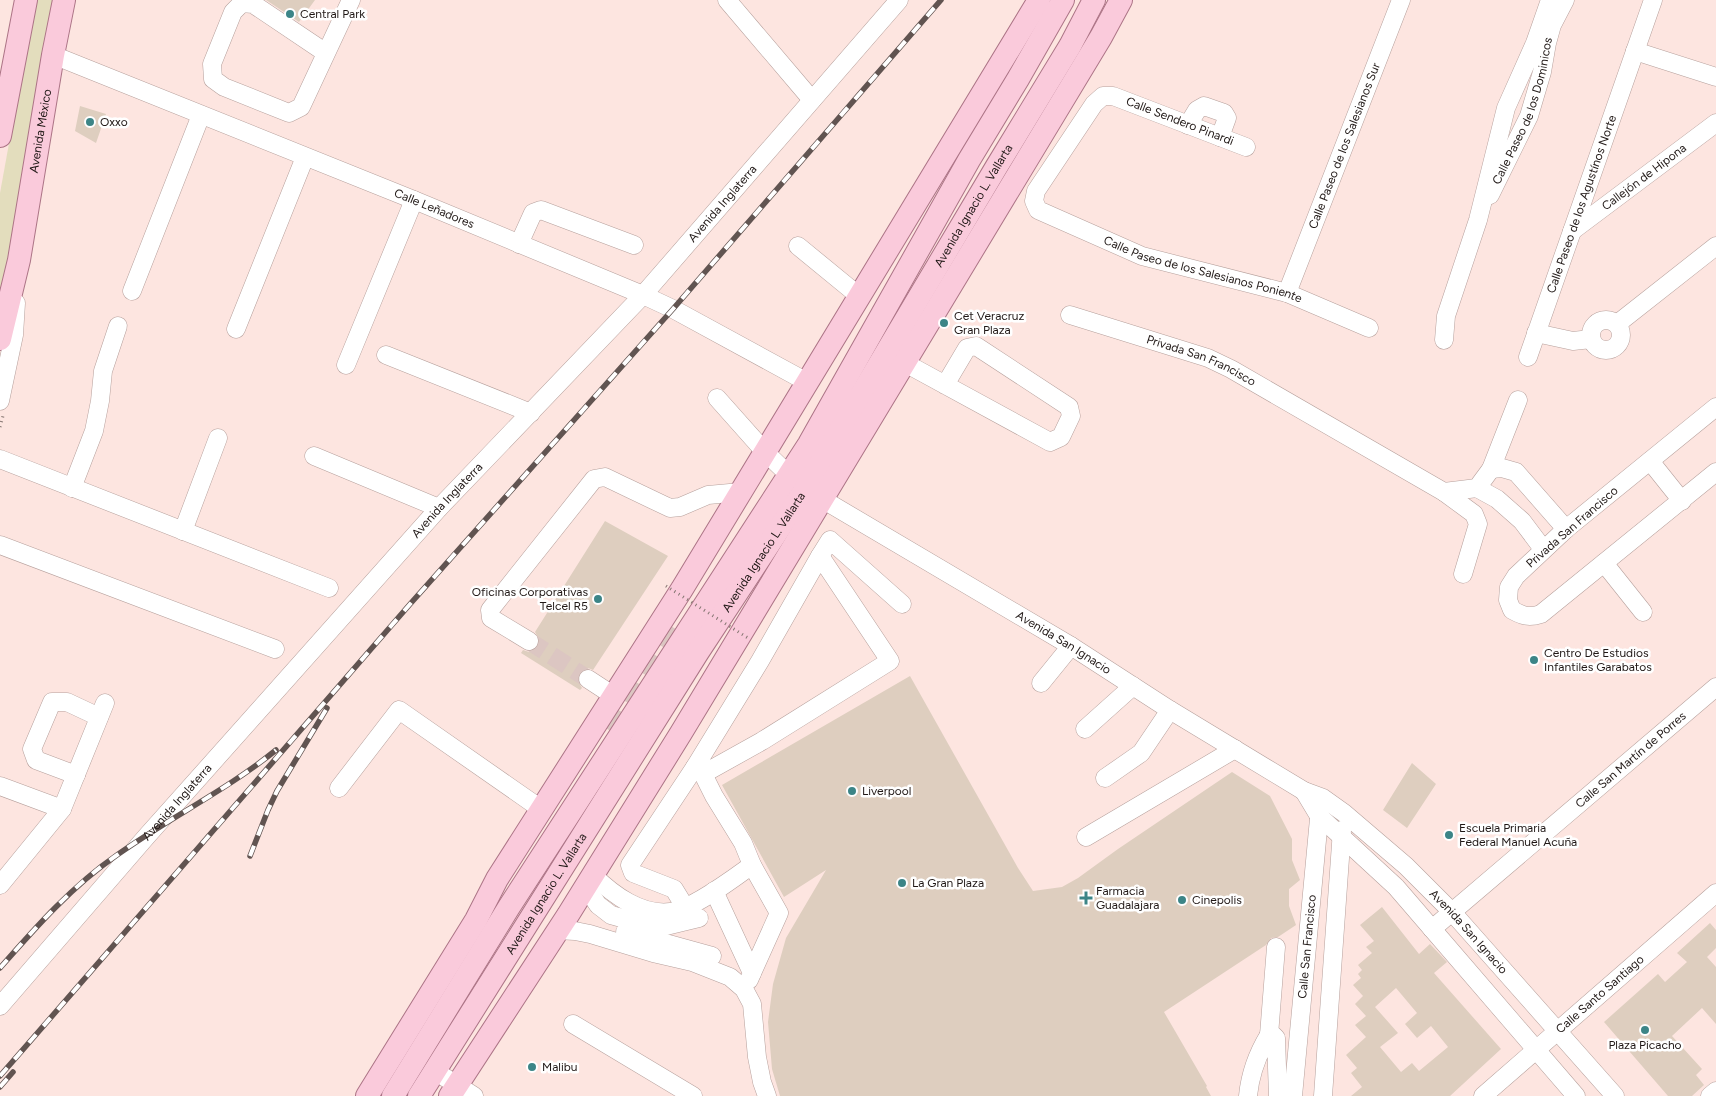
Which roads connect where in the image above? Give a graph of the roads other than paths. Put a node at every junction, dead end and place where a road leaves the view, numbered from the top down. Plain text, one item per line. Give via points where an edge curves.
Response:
1 (26, 0) edge
2 (64, 0) edge
3 (351, 0) edge
4 (899, 0) edge
5 (1039, 0) edge
6 (1063, 0) edge
7 (1094, 0) edge
8 (1121, 0) edge
9 (1400, 0) edge
10 (1565, 0) edge
11 (1653, 0) edge
12 (730, 1) edge
13 (1551, 11) edge
14 (1635, 51) junction
15 (326, 53) junction
16 (53, 55) junction
17 (7, 66) edge
18 (1716, 77) edge
19 (812, 100) junction
20 (201, 115) junction
21 (1716, 123) edge
22 (0, 136) edge
23 (1246, 147) dead end
24 (305, 158) junction
25 (414, 200) junction
26 (1038, 210) joint
27 (1478, 220) junction
28 (1572, 231) junction
29 (519, 244) junction
30 (634, 245) dead end
31 (798, 246) dead end
32 (1716, 246) edge
33 (19, 260) junction
34 (132, 290) dead end
35 (1287, 293) junction
36 (642, 295) junction
37 (860, 296) junction
38 (1070, 315) dead end
39 (1617, 324) junction
40 (118, 326) dead end
41 (1369, 328) dead end
42 (236, 329) dead end
43 (1536, 334) junction
44 (1591, 338) junction
45 (0, 339) edge
46 (1444, 340) dead end
47 (386, 354) dead end
48 (1528, 357) dead end
49 (905, 363) junction
50 (346, 365) dead end
51 (807, 382) junction
52 (945, 385) junction
53 (717, 398) dead end
54 (0, 400) edge
55 (1518, 400) dead end
56 (1716, 407) edge
57 (531, 413) junction
58 (218, 438) dead end
59 (314, 456) dead end
60 (0, 459) edge
61 (1650, 461) junction
62 (777, 464) junction
63 (1490, 470) junction
64 (1716, 472) edge
65 (72, 488) junction
66 (1477, 488) junction
67 (741, 492) junction
68 (1444, 492) junction
69 (812, 497) junction
70 (1682, 501) junction
71 (439, 508) junction
72 (1566, 530) junction
73 (183, 531) junction
74 (0, 545) edge
75 (1543, 549) junction
76 (820, 556) junction
77 (1604, 563) junction
78 (1463, 574) dead end
79 (329, 588) dead end
80 (902, 604) dead end
81 (1643, 612) dead end
82 (675, 620) tunnel mouth
83 (529, 642) tunnel mouth
84 (1071, 646) junction
85 (275, 649) dead end
86 (588, 679) tunnel mouth
87 (1041, 683) dead end
88 (1133, 686) junction
89 (1716, 687) edge
90 (614, 696) junction
91 (1170, 710) junction
92 (1085, 729) dead end
93 (609, 730) tunnel mouth
94 (1235, 749) junction
95 (699, 770) junction
96 (76, 775) junction
97 (1104, 778) dead end
98 (0, 786) edge
99 (339, 788) dead end
100 (1304, 791) junction
101 (1323, 798) junction
102 (62, 809) junction
103 (541, 809) junction
104 (1344, 813) junction
105 (1319, 816) junction
106 (1340, 836) junction
107 (1086, 837) dead end
108 (752, 865) junction
109 (589, 881) junction
110 (0, 885) edge
111 (714, 891) junction
112 (1716, 893) edge
113 (685, 907) junction
114 (1452, 912) junction
115 (699, 918) dead end
116 (476, 920) junction
117 (562, 923) junction
118 (1432, 929) junction
119 (1276, 947) dead end
120 (712, 956) dead end
121 (752, 973) junction
122 (744, 989) junction
123 (0, 1006) edge
124 (573, 1024) dead end
125 (1556, 1030) junction
126 (408, 1031) junction
127 (1269, 1035) junction
128 (1535, 1049) junction
129 (435, 1070) junction
130 (1716, 1091) edge
131 (461, 1092) edge
132 (1322, 1095) edge
133 (367, 1096) edge
134 (392, 1096) edge
135 (419, 1096) edge
136 (693, 1096) edge
137 (768, 1096) edge
138 (1248, 1096) edge
139 (1278, 1096) edge
140 (1293, 1096) edge
141 (1483, 1096) edge
142 (1576, 1096) edge
143 (1615, 1096) edge
144 (1710, 1096) edge

1 - 17 main road
2 - 16 main road, Avenida México
3 - 15 street
4 - 19 street, Avenida Inglaterra
5 - 37 main road, Avenida Ignacio L. Vallarta
6 - 62 main road, Avenida Ignacio L. Vallarta via 809,444
7 - 69 main road, Avenida Ignacio L. Vallarta
8 - 49 main road, Avenida Ignacio L. Vallarta
9 - 35 street, Calle Paseo de los Salesianos Sur
10 - 13 street, Calle Paseo de los Dominicos
11 - 14 street, Calle Paseo de los Agustínos Norte
12 - 19 street
13 - 27 street, Calle Paseo de los Dominicos via 1506,108
13 - 27 street, Calle Paseo de los Dominicos via 1542,72 1529,116
14 - 18 street
14 - 28 street, Calle Paseo de los Agustínos Norte
15 - 15 street via 253,4 242,3 234,12 212,64 213,79 224,87 289,113 301,107
16 - 20 street, Calle Leñadores
16 - 33 main road, Avenida México
17 - 22 main road
19 - 36 street, Avenida Inglaterra
20 - 24 street, Calle Leñadores
20 - 34 street
21 - 28 street, Callejón de Hipona
23 - 26 street, Calle Sendero Pinardi via 1113,96 1102,96 1036,191 1034,201
24 - 25 street, Calle Leñadores
24 - 42 street
25 - 29 street, Calle Leñadores
25 - 50 street
26 - 35 street, Calle Paseo de los Salesianos Poniente via 1142,256
27 - 46 street, Calle Paseo de los Dominicos via 1446,316
28 - 43 street, Calle Paseo de los Agustínos Norte
29 - 30 street via 534,213 541,210
29 - 36 street, Calle Leñadores
31 - 37 street
32 - 39 street
33 - 45 main road, Avenida México
33 - 54 street, Avenida México via 14,335
35 - 41 street, Calle Paseo de los Salesianos Poniente
36 - 51 street, Calle Leñadores
36 - 57 street, Avenida Inglaterra
37 - 51 main road, Avenida Ignacio L. Vallarta
38 - 68 street, Privada San Francisco via 1216,361
39 - 44 street via 1611,320 1598,322
39 - 44 street via 1622,337 1614,349 1600,349
40 - 65 street via 103,371 94,431
43 - 44 street via 1573,341
43 - 48 street, Calle Paseo de los Agustínos Norte
47 - 57 street
49 - 52 street
49 - 69 main road, Avenida Ignacio L. Vallarta
51 - 62 main road, Avenida Ignacio L. Vallarta
52 - 52 street via 1050,442 1061,437 1071,416 1069,406 976,346 967,348
53 - 62 street
55 - 63 street
56 - 61 street, Privada San Francisco
57 - 71 street, Avenida Inglaterra
58 - 73 street
59 - 71 street
60 - 65 street
61 - 70 street
61 - 72 street, Privada San Francisco
62 - 67 main road, Avenida Ignacio L. Vallarta
62 - 82 main road
62 - 134 main road, Avenida Ignacio L. Vallarta
63 - 66 street
63 - 72 street via 1502,468 1516,472
64 - 70 street, Privada San Francisco
65 - 73 street
66 - 68 street
66 - 75 street via 1522,521
67 - 83 street via 708,495 670,508 605,477 594,479 490,610 492,618
67 - 90 main road, Avenida Ignacio L. Vallarta
68 - 78 street, Privada San Francisco via 1474,514 1478,524
69 - 84 street, Avenida San Ignacio
69 - 109 main road, Avenida Ignacio L. Vallarta via 768,588
69 - 129 main road, Avenida Ignacio L. Vallarta via 698,652
70 - 77 street, Privada San Francisco
71 - 123 street, Avenida Inglaterra via 152,829
72 - 75 street, Privada San Francisco
73 - 79 street
74 - 85 street
75 - 77 street, Privada San Francisco via 1509,587 1508,600 1512,610 1523,616 1532,618 1542,614
76 - 80 street via 830,540
76 - 95 street
76 - 95 street via 890,661 762,741
77 - 81 street
84 - 87 street
84 - 88 street, Avenida San Ignacio
86 - 90 street
88 - 91 street, Avenida San Ignacio
88 - 92 street
89 - 114 street, Calle San Martín de Porres
90 - 103 main road, Avenida Ignacio L. Vallarta
91 - 94 street, Avenida San Ignacio
91 - 97 street via 1141,753
93 - 116 main road
94 - 100 street, Avenida San Ignacio
94 - 107 street
95 - 108 street via 743,843
95 - 113 street via 630,865 633,873 674,889
96 - 96 street via 102,710 52,702 32,749 36,760
96 - 102 street
98 - 102 street
99 - 103 street via 399,710
100 - 101 street, Avenida San Ignacio
100 - 105 street, Avenida San Ignacio
101 - 104 street, Avenida San Ignacio
101 - 105 street, Calle San Francisco
102 - 110 street
103 - 116 main road, Avenida Ignacio L. Vallarta via 497,879
104 - 106 street
104 - 114 street, Avenida San Ignacio via 1406,866
105 - 106 street, Avenida San Ignacio
105 - 140 street, Calle San Francisco
106 - 118 street, Avenida San Ignacio via 1396,887
106 - 132 street
108 - 111 street
108 - 121 street via 779,913
109 - 113 street via 652,911 672,912
109 - 115 street via 598,905 610,915 666,926
109 - 117 main road, Avenida Ignacio L. Vallarta
111 - 113 street
111 - 121 street
112 - 125 street, Calle Santo Santiago
114 - 118 street, Calle San Martín de Porres
114 - 125 street, Avenida San Ignacio
116 - 126 main road, Avenida Ignacio L. Vallarta
117 - 120 street via 591,923
117 - 122 street via 575,930 692,962 730,977
117 - 131 main road, Avenida Ignacio L. Vallarta
118 - 128 street, Avenida San Ignacio
119 - 127 street
121 - 122 street
122 - 137 street via 752,1004 757,1056
124 - 136 street
125 - 128 street, Calle Santo Santiago
125 - 143 street, Avenida San Ignacio
126 - 133 main road, Avenida Ignacio L. Vallarta
126 - 134 main road
127 - 138 street via 1261,1049
127 - 139 street via 1276,1038
128 - 141 street, Calle Santo Santiago
128 - 142 street, Avenida San Ignacio
129 - 131 street
129 - 135 main road, Avenida Ignacio L. Vallarta
130 - 144 street

